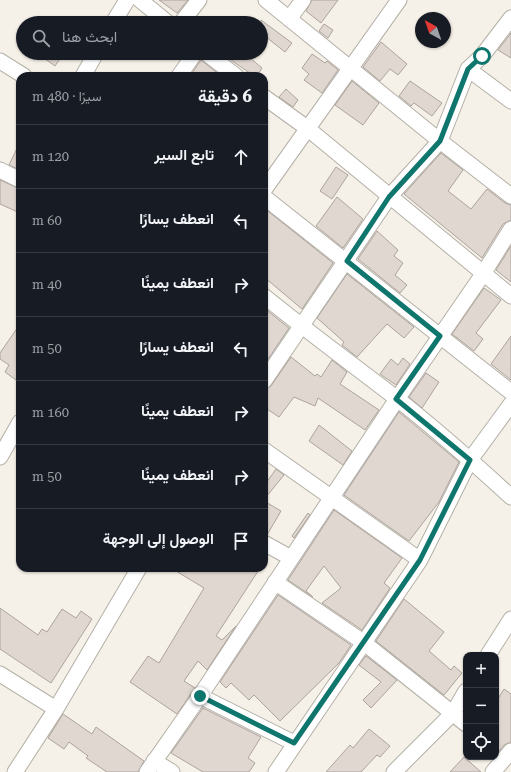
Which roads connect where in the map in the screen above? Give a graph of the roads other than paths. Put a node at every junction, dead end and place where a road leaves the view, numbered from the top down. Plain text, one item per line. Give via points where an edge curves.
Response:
1 (127, 0) edge
2 (140, 0) edge
3 (199, 0) edge
4 (266, 0) edge
5 (303, 0) edge
6 (399, 0) edge
7 (117, 16) edge
8 (159, 16) edge
9 (186, 16) edge
10 (511, 18) edge
11 (289, 19) junction
12 (92, 60) edge
13 (190, 60) edge
14 (215, 60) edge
15 (0, 62) edge
16 (350, 68) junction
17 (468, 69) junction
18 (17, 72) edge
19 (85, 72) edge
20 (182, 72) edge
21 (231, 72) edge
22 (268, 100) edge
23 (511, 101) edge
24 (307, 128) junction
25 (440, 141) junction
26 (0, 170) edge
27 (16, 178) edge
28 (268, 184) edge
29 (511, 196) edge
30 (389, 197) junction
31 (268, 200) edge
32 (511, 229) edge
33 (347, 261) junction
34 (483, 274) junction
35 (511, 296) edge
36 (268, 299) edge
37 (301, 327) junction
38 (440, 336) junction
39 (268, 375) edge
40 (511, 392) edge
41 (396, 399) junction
42 (511, 404) edge
43 (16, 429) edge
44 (268, 453) edge
45 (0, 457) edge
46 (470, 460) junction
47 (511, 497) edge
48 (331, 498) junction
49 (268, 544) edge
50 (291, 558) junction
51 (420, 560) junction
52 (137, 572) edge
53 (276, 582) junction
54 (511, 618) edge
55 (363, 642) junction
56 (490, 652) edge
57 (0, 674) edge
58 (200, 696) junction
59 (463, 696) edge
60 (56, 709) junction
61 (453, 713) junction
62 (463, 721) edge
63 (294, 743) junction
64 (506, 755) edge
65 (151, 767) edge
66 (15, 772) edge
67 (172, 772) edge
68 (276, 772) edge
69 (394, 772) edge
70 (493, 772) edge

1 - 7 street
2 - 8 street
3 - 9 street
4 - 11 street
5 - 11 street
6 - 16 street
10 - 17 street via 482,56
11 - 16 street
12 - 19 street
13 - 20 street
14 - 21 street
15 - 18 street
16 - 24 street
16 - 25 street
17 - 23 street
17 - 25 street
22 - 24 street
24 - 28 street
24 - 30 street
25 - 29 street
25 - 30 street
26 - 27 street
30 - 33 street
30 - 34 street
31 - 33 street
32 - 34 street
33 - 37 street
33 - 38 street
34 - 35 street
34 - 38 street
36 - 37 street
37 - 39 street
37 - 41 street
38 - 40 street
38 - 41 street
41 - 46 street
41 - 48 street
42 - 46 street
43 - 45 street
44 - 48 street
46 - 47 street
46 - 51 street
48 - 50 street
48 - 51 street
49 - 50 street
50 - 53 street
51 - 55 street
52 - 60 street
53 - 55 street
53 - 58 street
54 - 56 street
55 - 61 street
55 - 63 street
57 - 60 street
58 - 63 street
58 - 65 street
59 - 61 street
60 - 66 street
61 - 62 street
61 - 69 street
63 - 68 street
64 - 70 street
65 - 67 street

